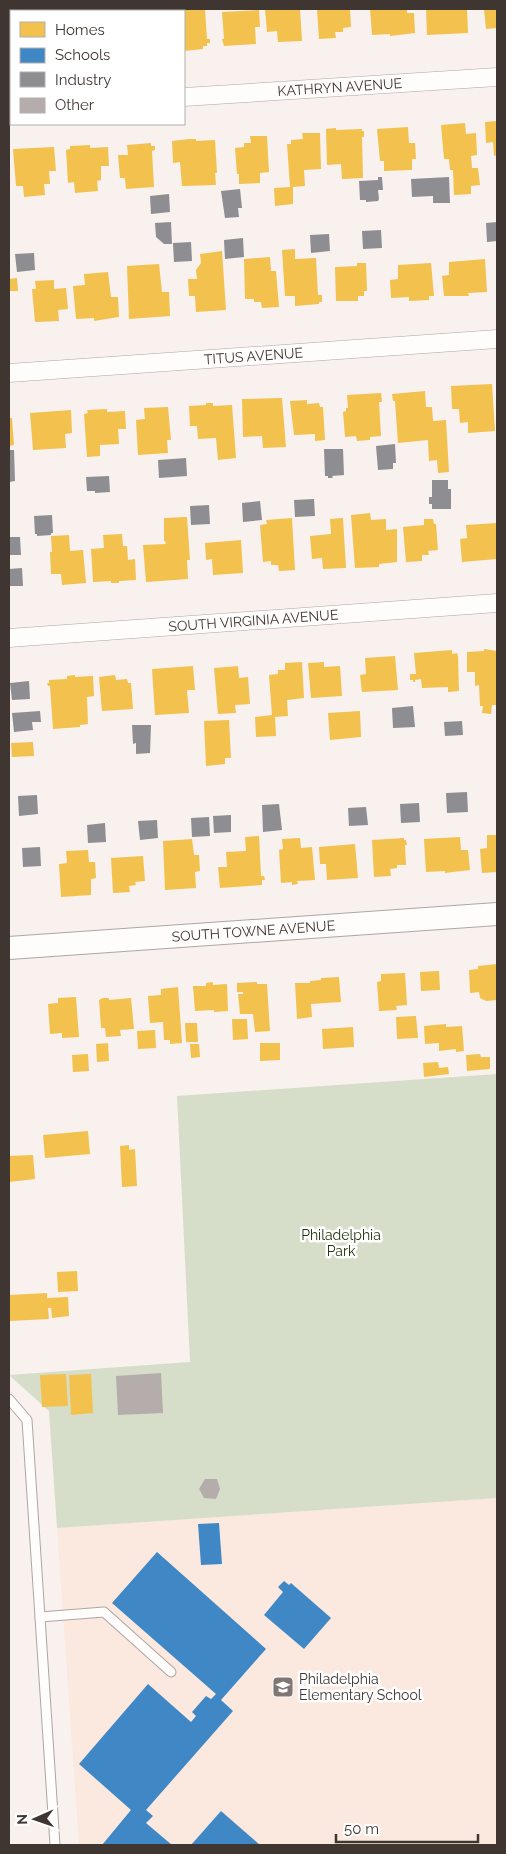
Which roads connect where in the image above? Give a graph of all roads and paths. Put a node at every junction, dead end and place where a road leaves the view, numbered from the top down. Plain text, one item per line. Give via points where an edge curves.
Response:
1 (497, 77) edge
2 (185, 97) edge
3 (497, 339) edge
4 (9, 372) edge
5 (497, 603) edge
6 (9, 638) edge
7 (497, 914) edge
8 (9, 948) edge
9 (9, 1399) edge
10 (40, 1617) junction
11 (171, 1672) dead end
12 (55, 1845) edge

1 - 2 street, KATHRYN AVENUE
3 - 4 street, TITUS AVENUE
5 - 6 street, SOUTH VIRGINIA AVENUE
7 - 8 street, SOUTH TOWNE AVENUE
9 - 10 lane via 26,1420
10 - 11 lane via 104,1612
10 - 12 lane

